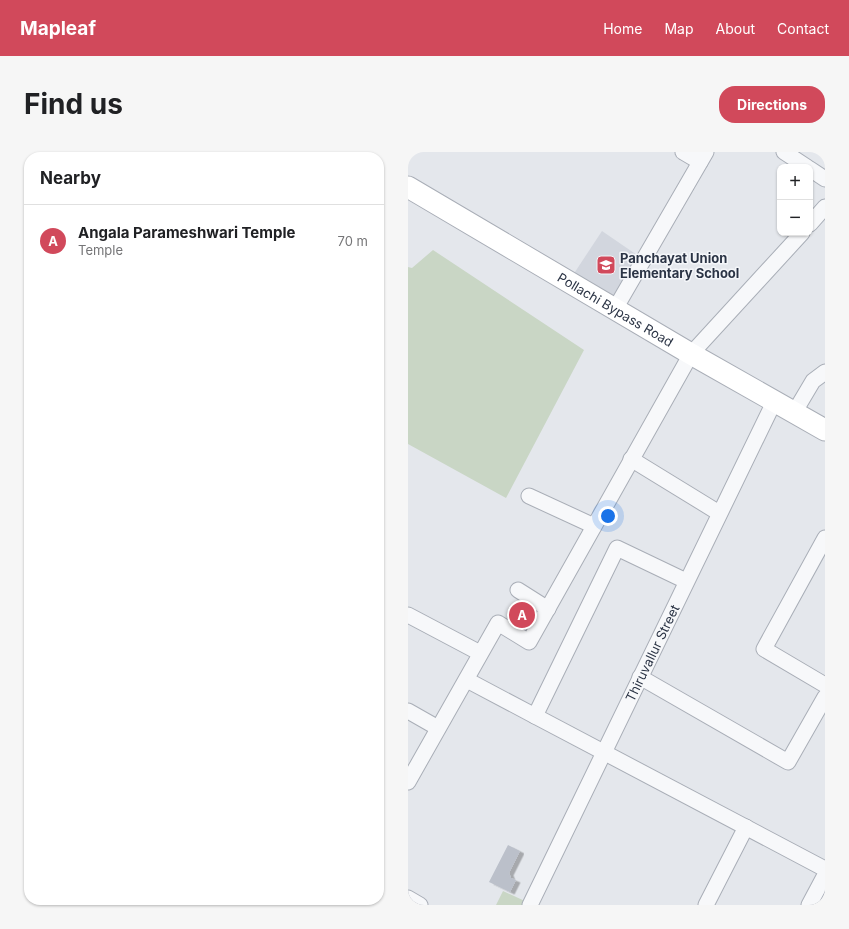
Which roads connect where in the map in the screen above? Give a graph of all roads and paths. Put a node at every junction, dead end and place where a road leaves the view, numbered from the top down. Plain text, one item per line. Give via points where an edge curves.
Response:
1 (683, 152) edge
2 (784, 152) edge
3 (703, 157) edge
4 (802, 164) edge
5 (813, 171) edge
6 (825, 179) edge
7 (408, 187) edge
8 (825, 208) edge
9 (813, 221) edge
10 (799, 236) edge
11 (615, 310) junction
12 (691, 354) junction
13 (825, 372) edge
14 (774, 402) junction
15 (794, 413) junction
16 (825, 430) edge
17 (631, 459) junction
18 (529, 496) dead end
19 (719, 514) junction
20 (594, 526) junction
21 (825, 538) edge
22 (686, 581) junction
23 (518, 590) dead end
24 (548, 609) junction
25 (408, 615) edge
26 (480, 653) junction
27 (640, 677) junction
28 (467, 680) junction
29 (825, 685) edge
30 (825, 697) edge
31 (408, 711) edge
32 (535, 716) junction
33 (438, 728) junction
34 (604, 751) junction
35 (408, 782) edge
36 (746, 827) junction
37 (825, 869) edge
38 (825, 875) edge
39 (408, 898) edge
40 (420, 905) edge
41 (530, 905) edge
42 (706, 905) edge
43 (809, 905) edge

1 - 3 street
2 - 4 street
3 - 11 street
5 - 6 street
7 - 11 main road, Pollachi Bypass Road
8 - 9 street
10 - 12 street
11 - 12 main road, Pollachi Bypass Road
12 - 14 main road, Pollachi Bypass Road
12 - 17 street
13 - 15 street via 813,381
14 - 15 main road, Pollachi Bypass Road
14 - 19 street, Thiruvallur Street
15 - 16 main road, Pollachi Bypass Road
17 - 19 street
17 - 20 street
18 - 20 street
19 - 22 street, Thiruvallur Street
20 - 24 street
21 - 29 street via 764,649
22 - 27 street, Thiruvallur Street
22 - 32 street via 617,548
23 - 24 street
24 - 26 street via 529,642 498,623
25 - 26 street
26 - 28 street
27 - 30 street via 788,762
27 - 34 street, Thiruvallur Street
28 - 32 street
28 - 33 street
31 - 33 street
32 - 34 street
33 - 35 street
34 - 36 street
34 - 41 street, Thiruvallur Street
36 - 37 street
36 - 42 street
38 - 43 street
39 - 40 street

